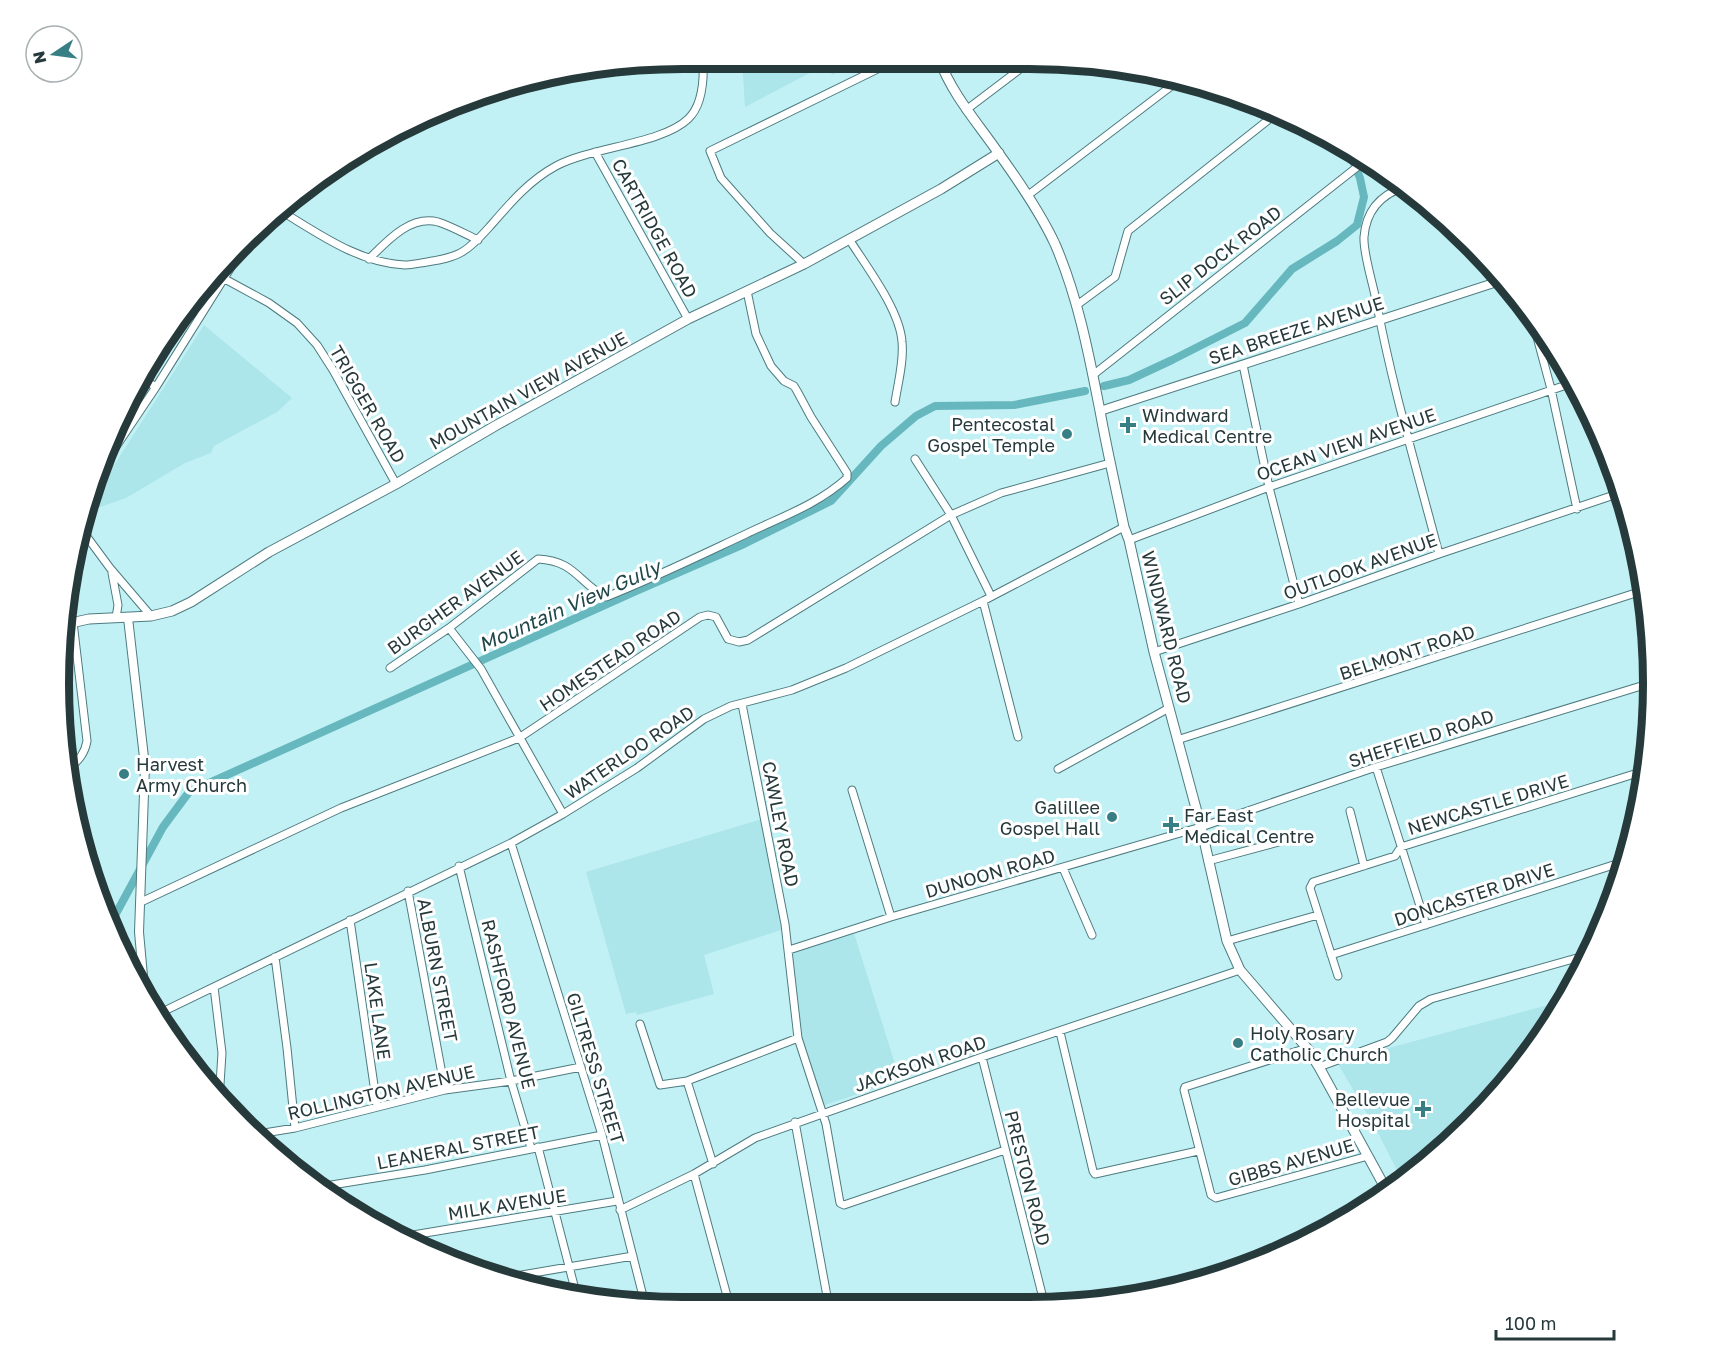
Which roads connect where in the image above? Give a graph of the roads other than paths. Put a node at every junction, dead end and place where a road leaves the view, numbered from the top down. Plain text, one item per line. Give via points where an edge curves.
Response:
1 (702, 69) edge
2 (878, 69) edge
3 (942, 69) edge
4 (1020, 69) edge
5 (1171, 86) edge
6 (966, 110) junction
7 (1270, 119) edge
8 (595, 152) junction
9 (999, 153) junction
10 (1359, 165) edge
11 (1395, 190) edge
12 (1027, 196) junction
13 (286, 214) edge
14 (849, 238) junction
15 (478, 240) junction
16 (369, 259) junction
17 (804, 264) junction
18 (230, 269) edge
19 (224, 278) junction
20 (1495, 283) edge
21 (747, 291) junction
22 (1077, 305) junction
23 (198, 307) edge
24 (202, 312) junction
25 (688, 319) junction
26 (1380, 320) junction
27 (1537, 338) edge
28 (1243, 365) junction
29 (1093, 375) junction
30 (148, 382) edge
31 (1566, 385) edge
32 (156, 387) junction
33 (1551, 389) junction
34 (895, 402) dead end
35 (1100, 411) junction
36 (1409, 438) junction
37 (118, 444) edge
38 (915, 459) dead end
39 (1110, 463) junction
40 (396, 484) junction
41 (1269, 487) junction
42 (1613, 496) edge
43 (1577, 509) junction
44 (951, 515) junction
45 (1124, 527) junction
46 (87, 537) edge
47 (1129, 540) junction
48 (1439, 554) junction
49 (110, 568) junction
50 (1636, 593) edge
51 (991, 596) junction
52 (983, 601) junction
53 (1299, 604) junction
54 (151, 616) junction
55 (116, 618) junction
56 (128, 618) junction
57 (72, 623) edge
58 (449, 628) junction
59 (71, 635) edge
60 (1154, 652) junction
61 (390, 668) dead end
62 (1643, 685) edge
63 (742, 704) junction
64 (1169, 708) junction
65 (1018, 737) dead end
66 (519, 738) junction
67 (1177, 740) junction
68 (74, 764) edge
69 (1376, 767) junction
70 (1058, 769) dead end
71 (1636, 773) edge
72 (852, 790) dead end
73 (1350, 811) dead end
74 (563, 814) junction
75 (1201, 827) junction
76 (1287, 840) dead end
77 (511, 843) junction
78 (1401, 847) junction
79 (1208, 861) junction
80 (1615, 865) edge
81 (459, 866) junction
82 (1364, 866) junction
83 (1063, 868) junction
84 (408, 891) junction
85 (141, 902) junction
86 (1318, 915) junction
87 (891, 917) junction
88 (350, 920) junction
89 (1426, 925) junction
90 (1092, 935) dead end
91 (1227, 941) junction
92 (789, 950) junction
93 (1331, 954) junction
94 (275, 957) junction
95 (1579, 957) edge
96 (1240, 970) junction
97 (143, 975) edge
98 (1338, 976) dead end
99 (214, 987) junction
100 (164, 1011) edge
101 (640, 1024) dead end
102 (1059, 1032) junction
103 (798, 1038) junction
104 (1307, 1048) junction
105 (982, 1058) junction
106 (581, 1067) junction
107 (1319, 1067) junction
108 (511, 1081) junction
109 (687, 1081) junction
110 (220, 1087) edge
111 (445, 1090) junction
112 (377, 1106) junction
113 (823, 1112) junction
114 (795, 1122) junction
115 (295, 1128) junction
116 (265, 1133) edge
117 (602, 1135) junction
118 (535, 1148) junction
119 (1005, 1150) junction
120 (1198, 1151) junction
121 (1368, 1155) junction
122 (713, 1164) junction
123 (694, 1174) junction
124 (1383, 1184) edge
125 (330, 1185) edge
126 (618, 1201) junction
127 (620, 1210) junction
128 (555, 1211) junction
129 (413, 1235) edge
130 (633, 1256) junction
131 (569, 1267) junction
132 (521, 1275) edge
133 (574, 1287) edge
134 (643, 1296) edge
135 (727, 1297) edge
136 (827, 1297) edge
137 (1043, 1297) edge

1 - 8 street via 696,110 687,120 668,132
2 - 17 street via 710,151 721,178
3 - 6 main road, WINDWARD ROAD
4 - 6 street
5 - 12 street
6 - 9 main road, WINDWARD ROAD
7 - 22 street via 1128,231 1115,277
8 - 15 street via 556,166 523,189
8 - 25 street, CARTRIDGE ROAD
9 - 12 main road, WINDWARD ROAD
9 - 14 main road, MOUNTAIN VIEW AVENUE
10 - 29 street, SLIP DOCK ROAD
11 - 26 street via 1379,201 1369,214 1364,238
12 - 22 main road, WINDWARD ROAD via 1054,244
13 - 16 street
14 - 17 main road, MOUNTAIN VIEW AVENUE
14 - 34 street via 901,330 903,344
15 - 16 street via 444,259 406,265
15 - 16 street via 440,222 419,222 394,235
17 - 21 main road, MOUNTAIN VIEW AVENUE
18 - 19 street
19 - 24 street
19 - 40 street, TRIGGER ROAD via 297,323 317,345
20 - 26 street, SEA BREEZE AVENUE
21 - 25 main road, MOUNTAIN VIEW AVENUE
21 - 58 street, BURGHER AVENUE via 756,334 771,366 798,391 847,478 822,498 606,597 570,567 538,559
22 - 29 main road, WINDWARD ROAD
23 - 24 street
24 - 32 street
25 - 40 main road, MOUNTAIN VIEW AVENUE
26 - 28 street, SEA BREEZE AVENUE
26 - 36 street
27 - 33 street
28 - 35 street, SEA BREEZE AVENUE
28 - 41 street
29 - 35 main road, WINDWARD ROAD
30 - 32 street
31 - 33 street, OCEAN VIEW AVENUE
32 - 37 street
33 - 36 street, OCEAN VIEW AVENUE
33 - 43 street
35 - 39 main road, WINDWARD ROAD
36 - 41 street, OCEAN VIEW AVENUE
36 - 48 street
38 - 44 street
39 - 44 street, HOMESTEAD ROAD via 1012,490
39 - 45 main road, WINDWARD ROAD
40 - 54 main road, MOUNTAIN VIEW AVENUE via 269,552 191,602
41 - 47 street, OCEAN VIEW AVENUE
41 - 53 street
42 - 43 street, OUTLOOK AVENUE
43 - 48 street, OUTLOOK AVENUE
44 - 51 street
44 - 66 street, HOMESTEAD ROAD via 748,640 728,639 716,617 700,617
45 - 47 main road, WINDWARD ROAD
45 - 51 street, WATERLOO ROAD
46 - 49 street
47 - 60 main road, WINDWARD ROAD
48 - 53 street, OUTLOOK AVENUE
49 - 54 street
49 - 55 street via 116,584
50 - 67 street, BELMONT ROAD
51 - 52 street, WATERLOO ROAD
52 - 63 street, WATERLOO ROAD via 846,668 792,690
52 - 65 street
53 - 60 street, OUTLOOK AVENUE
54 - 56 main road, MOUNTAIN VIEW AVENUE
55 - 56 main road, MOUNTAIN VIEW AVENUE
55 - 57 main road, MOUNTAIN VIEW AVENUE
56 - 85 street via 145,765
58 - 61 street, BURGHER AVENUE
58 - 66 street via 474,658
59 - 68 street via 87,741
60 - 64 main road, WINDWARD ROAD
62 - 69 street, SHEFFIELD ROAD
63 - 74 street, WATERLOO ROAD via 704,720
63 - 92 street, CAWLEY ROAD
64 - 67 main road, WINDWARD ROAD
64 - 70 street
66 - 74 street
66 - 85 street, HOMESTEAD ROAD via 341,808
67 - 75 main road, WINDWARD ROAD
69 - 75 street, SHEFFIELD ROAD
69 - 78 street
71 - 78 street, NEWCASTLE DRIVE
72 - 87 street
73 - 82 street
74 - 77 street, WATERLOO ROAD
75 - 79 main road, WINDWARD ROAD
75 - 83 street, DUNOON ROAD
76 - 79 street
77 - 81 street, WATERLOO ROAD
77 - 106 street, GILTRESS STREET
78 - 82 street, NEWCASTLE DRIVE via 1395,856
78 - 89 street
79 - 91 main road, WINDWARD ROAD
80 - 89 street, DONCASTER DRIVE
81 - 84 street, WATERLOO ROAD
81 - 108 street, RASHFORD AVENUE
82 - 86 street, NEWCASTLE DRIVE via 1311,884
83 - 87 street, DUNOON ROAD
83 - 90 street
84 - 88 street, WATERLOO ROAD
84 - 111 street, ALBURN STREET
85 - 97 street
86 - 91 street
86 - 93 street
87 - 92 street, DUNOON ROAD
88 - 94 street, WATERLOO ROAD
88 - 112 street, LAKE LANE
89 - 93 street, DONCASTER DRIVE
91 - 96 main road, WINDWARD ROAD
92 - 103 street, CAWLEY ROAD
93 - 98 street
94 - 99 street, WATERLOO ROAD
94 - 115 street
95 - 107 street via 1431,999 1419,1006 1387,1042
96 - 102 street, JACKSON ROAD
96 - 104 main road, WINDWARD ROAD
99 - 100 street, WATERLOO ROAD
99 - 110 street via 222,1053
101 - 109 street via 660,1085
102 - 105 street, JACKSON ROAD
102 - 120 street via 1095,1174
103 - 109 street
103 - 113 street, CAWLEY ROAD
104 - 107 main road, WINDWARD ROAD
104 - 120 street, GIBBS AVENUE via 1185,1087
105 - 113 street, JACKSON ROAD
105 - 119 street, PRESTON ROAD
106 - 108 street, ROLLINGTON AVENUE
106 - 117 street, GILTRESS STREET
107 - 121 main road, WINDWARD ROAD
108 - 111 street, ROLLINGTON AVENUE
108 - 118 street, RASHFORD AVENUE
109 - 122 street
111 - 112 street, ROLLINGTON AVENUE
112 - 115 street, ROLLINGTON AVENUE
113 - 114 street, JACKSON ROAD
113 - 119 street, CAWLEY ROAD via 841,1205
114 - 122 street, JACKSON ROAD via 755,1137
114 - 136 street
115 - 116 street, ROLLINGTON AVENUE
117 - 118 street, LEANERAL STREET
117 - 126 street, GILTRESS STREET
118 - 125 street, LEANERAL STREET
118 - 128 street, RASHFORD AVENUE
119 - 137 street, PRESTON ROAD
120 - 121 street, GIBBS AVENUE via 1211,1195 1216,1198
121 - 124 main road, WINDWARD ROAD
122 - 123 street, JACKSON ROAD
123 - 127 street, JACKSON ROAD
123 - 135 street
126 - 127 street, GILTRESS STREET
126 - 128 street, MILK AVENUE
127 - 130 street, GILTRESS STREET
128 - 129 street, MILK AVENUE
128 - 131 street, RASHFORD AVENUE
130 - 131 street
130 - 134 street, GILTRESS STREET
131 - 132 street
131 - 133 street, RASHFORD AVENUE

